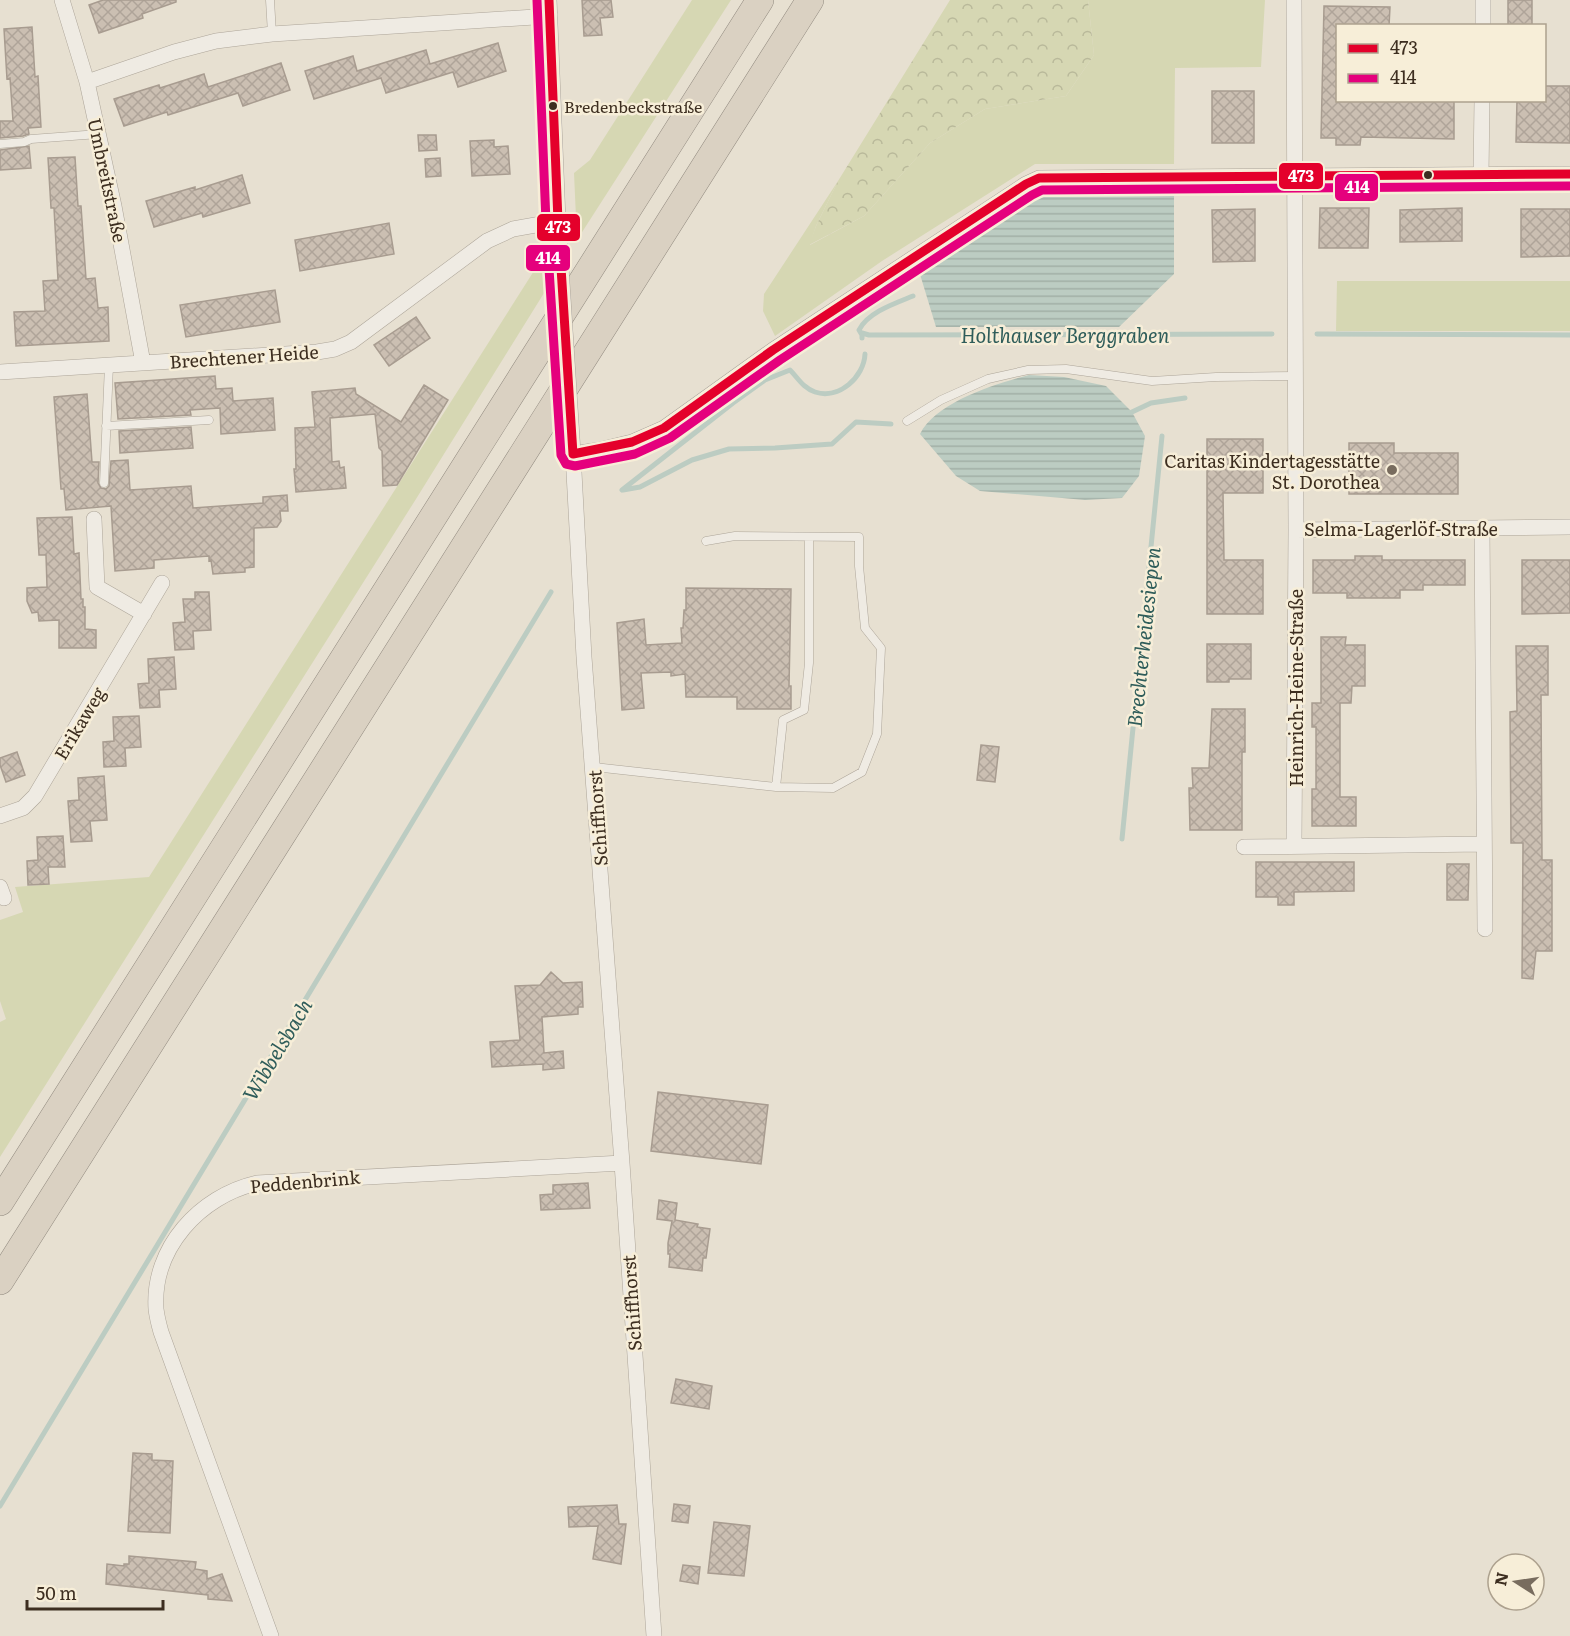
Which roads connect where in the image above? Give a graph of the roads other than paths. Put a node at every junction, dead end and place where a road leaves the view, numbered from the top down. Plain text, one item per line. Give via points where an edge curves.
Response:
1 (62, 0) edge
2 (270, 0) edge
3 (549, 0) edge
4 (760, 0) edge
5 (810, 0) edge
6 (1294, 0) edge
7 (1484, 0) edge
8 (550, 16) junction
9 (1483, 24) edge
10 (272, 34) junction
11 (87, 81) junction
12 (1482, 102) edge
13 (99, 134) junction
14 (0, 144) edge
15 (1570, 174) edge
16 (1481, 175) junction
17 (1295, 177) junction
18 (554, 221) junction
19 (142, 363) junction
20 (109, 365) junction
21 (0, 372) edge
22 (1296, 376) junction
23 (209, 420) dead end
24 (907, 421) dead end
25 (106, 426) junction
26 (573, 454) junction
27 (104, 483) dead end
28 (93, 519) dead end
29 (1570, 527) edge
30 (1482, 528) junction
31 (1296, 530) junction
32 (809, 537) junction
33 (706, 541) dead end
34 (162, 583) dead end
35 (144, 614) junction
36 (594, 767) junction
37 (776, 787) junction
38 (0, 816) edge
39 (1484, 844) junction
40 (1294, 846) junction
41 (1245, 847) dead end
42 (1485, 930) dead end
43 (622, 1163) junction
44 (0, 1202) edge
45 (0, 1281) edge
46 (271, 1636) edge
47 (654, 1636) edge

1 - 11 street, Umbreitstraße
2 - 10 lane
3 - 8 street, Schiffhorst
4 - 44 highway
5 - 45 highway
6 - 17 street, Selma-Lagerlöf-Straße
7 - 9 street
8 - 10 street
8 - 18 street, Schiffhorst via 558,204
10 - 11 street via 205,44
11 - 13 street, Umbreitstraße
12 - 16 street
13 - 14 lane
13 - 19 street, Umbreitstraße
15 - 16 street
16 - 17 street
17 - 22 street, Selma-Lagerlöf-Straße
17 - 26 street via 1039,178 773,350 664,428 632,442
18 - 19 street, Brechtener Heide via 513,229 487,241 351,342 335,349
18 - 26 street, Schiffhorst, bridge
19 - 20 street, Brechtener Heide
20 - 21 street, Brechtener Heide
20 - 25 lane
22 - 24 lane via 1152,381 1066,369 1028,370 988,379
22 - 31 street, Selma-Lagerlöf-Straße
23 - 25 lane
25 - 27 lane
26 - 36 street, Schiffhorst
28 - 35 street via 97,587
29 - 30 street, Selma-Lagerlöf-Straße
30 - 31 street, Selma-Lagerlöf-Straße
30 - 39 street
31 - 40 street, Heinrich-Heine-Straße
32 - 33 lane via 735,536
32 - 37 lane via 809,663 804,710 783,720
32 - 37 lane via 859,537 865,628 881,648 877,734 862,772 834,788
34 - 35 street, Erikaweg
35 - 38 street, Erikaweg via 35,796 22,808
36 - 37 lane
36 - 43 street, Schiffhorst
39 - 40 street
39 - 42 street
40 - 41 street
43 - 46 street, Peddenbrink via 257,1184 216,1198 185,1226 166,1258 156,1309
43 - 47 street, Schiffhorst

